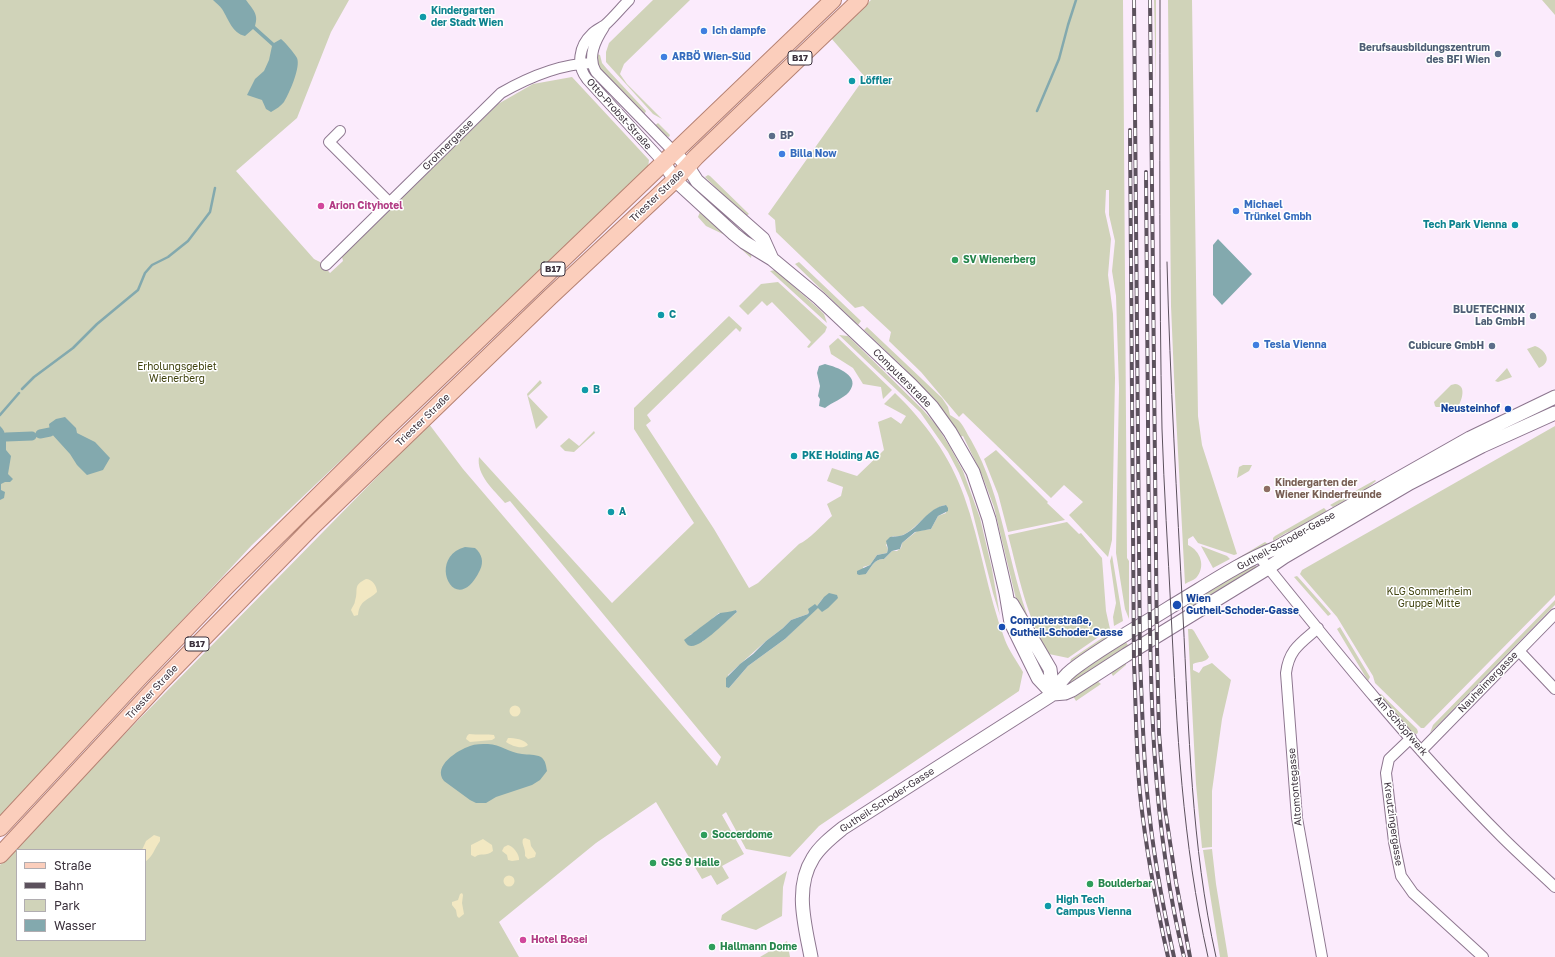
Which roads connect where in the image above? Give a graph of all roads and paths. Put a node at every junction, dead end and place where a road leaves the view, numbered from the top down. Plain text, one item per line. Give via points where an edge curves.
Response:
1 (629, 0) edge
2 (833, 0) edge
3 (860, 0) edge
4 (605, 25) junction
5 (580, 63) junction
6 (592, 63) junction
7 (340, 131) dead end
8 (669, 158) junction
9 (688, 167) junction
10 (675, 180) junction
11 (390, 203) junction
12 (772, 259) junction
13 (326, 265) dead end
14 (1550, 400) edge
15 (1555, 413) edge
16 (1258, 555) junction
17 (1268, 568) junction
18 (1555, 614) edge
19 (1318, 628) junction
20 (1519, 651) junction
21 (1555, 689) edge
22 (1053, 694) junction
23 (1411, 738) junction
24 (1421, 751) junction
25 (0, 828) edge
26 (0, 855) edge
27 (1555, 887) edge
28 (811, 957) edge
29 (1322, 957) edge
30 (1483, 957) edge

1 - 4 street, Otto-Probst-Straße
2 - 8 main road, Triester Straße / B17
3 - 9 main road, Triester Straße / B17
4 - 5 street, Otto-Probst-Straße via 586,40
4 - 6 street, Otto-Probst-Straße via 595,43
5 - 6 street, Grohnergasse
5 - 8 street, Otto-Probst-Straße via 587,79
5 - 11 street, Grohnergasse via 536,75 501,93
6 - 8 street, Otto-Probst-Straße via 596,72
7 - 11 street via 329,142
8 - 9 street, Computerstraße
8 - 10 street, Computerstraße
8 - 25 main road, Triester Straße / B17 via 389,426 228,585
9 - 10 main road, Triester Straße / B17
9 - 12 street, Computerstraße via 697,180 763,239
10 - 12 street, Computerstraße via 734,234
10 - 26 main road, Triester Straße / B17 via 312,526 158,684
11 - 13 street, Grohnergasse
12 - 22 street, Computerstraße via 819,298 911,385 932,407 950,432 973,472 988,519 1011,623 1038,678
14 - 15 street
14 - 16 street, Gutheil-Schoder-Gasse via 1470,438 1276,548
15 - 17 street, Gutheil-Schoder-Gasse via 1482,446 1410,483 1284,556
16 - 17 street, Am Schöpfwerk
16 - 22 street, Gutheil-Schoder-Gasse via 1118,639 1072,670
17 - 19 street, Am Schöpfwerk
17 - 22 street, Gutheil-Schoder-Gasse via 1072,690
18 - 20 street, Nauheimergasse
19 - 23 street, Am Schöpfwerk
19 - 29 street, Altomontegasse via 1292,652 1286,673 1296,818
20 - 21 street
20 - 24 street, Nauheimergasse
22 - 28 street, Gutheil-Schoder-Gasse via 850,823 827,841 813,858 805,876 802,893
23 - 24 street, Am Schöpfwerk
23 - 30 street, Kreutzingergasse via 1389,759 1386,773 1394,842 1401,876 1412,893
24 - 27 street, Am Schöpfwerk via 1502,837

